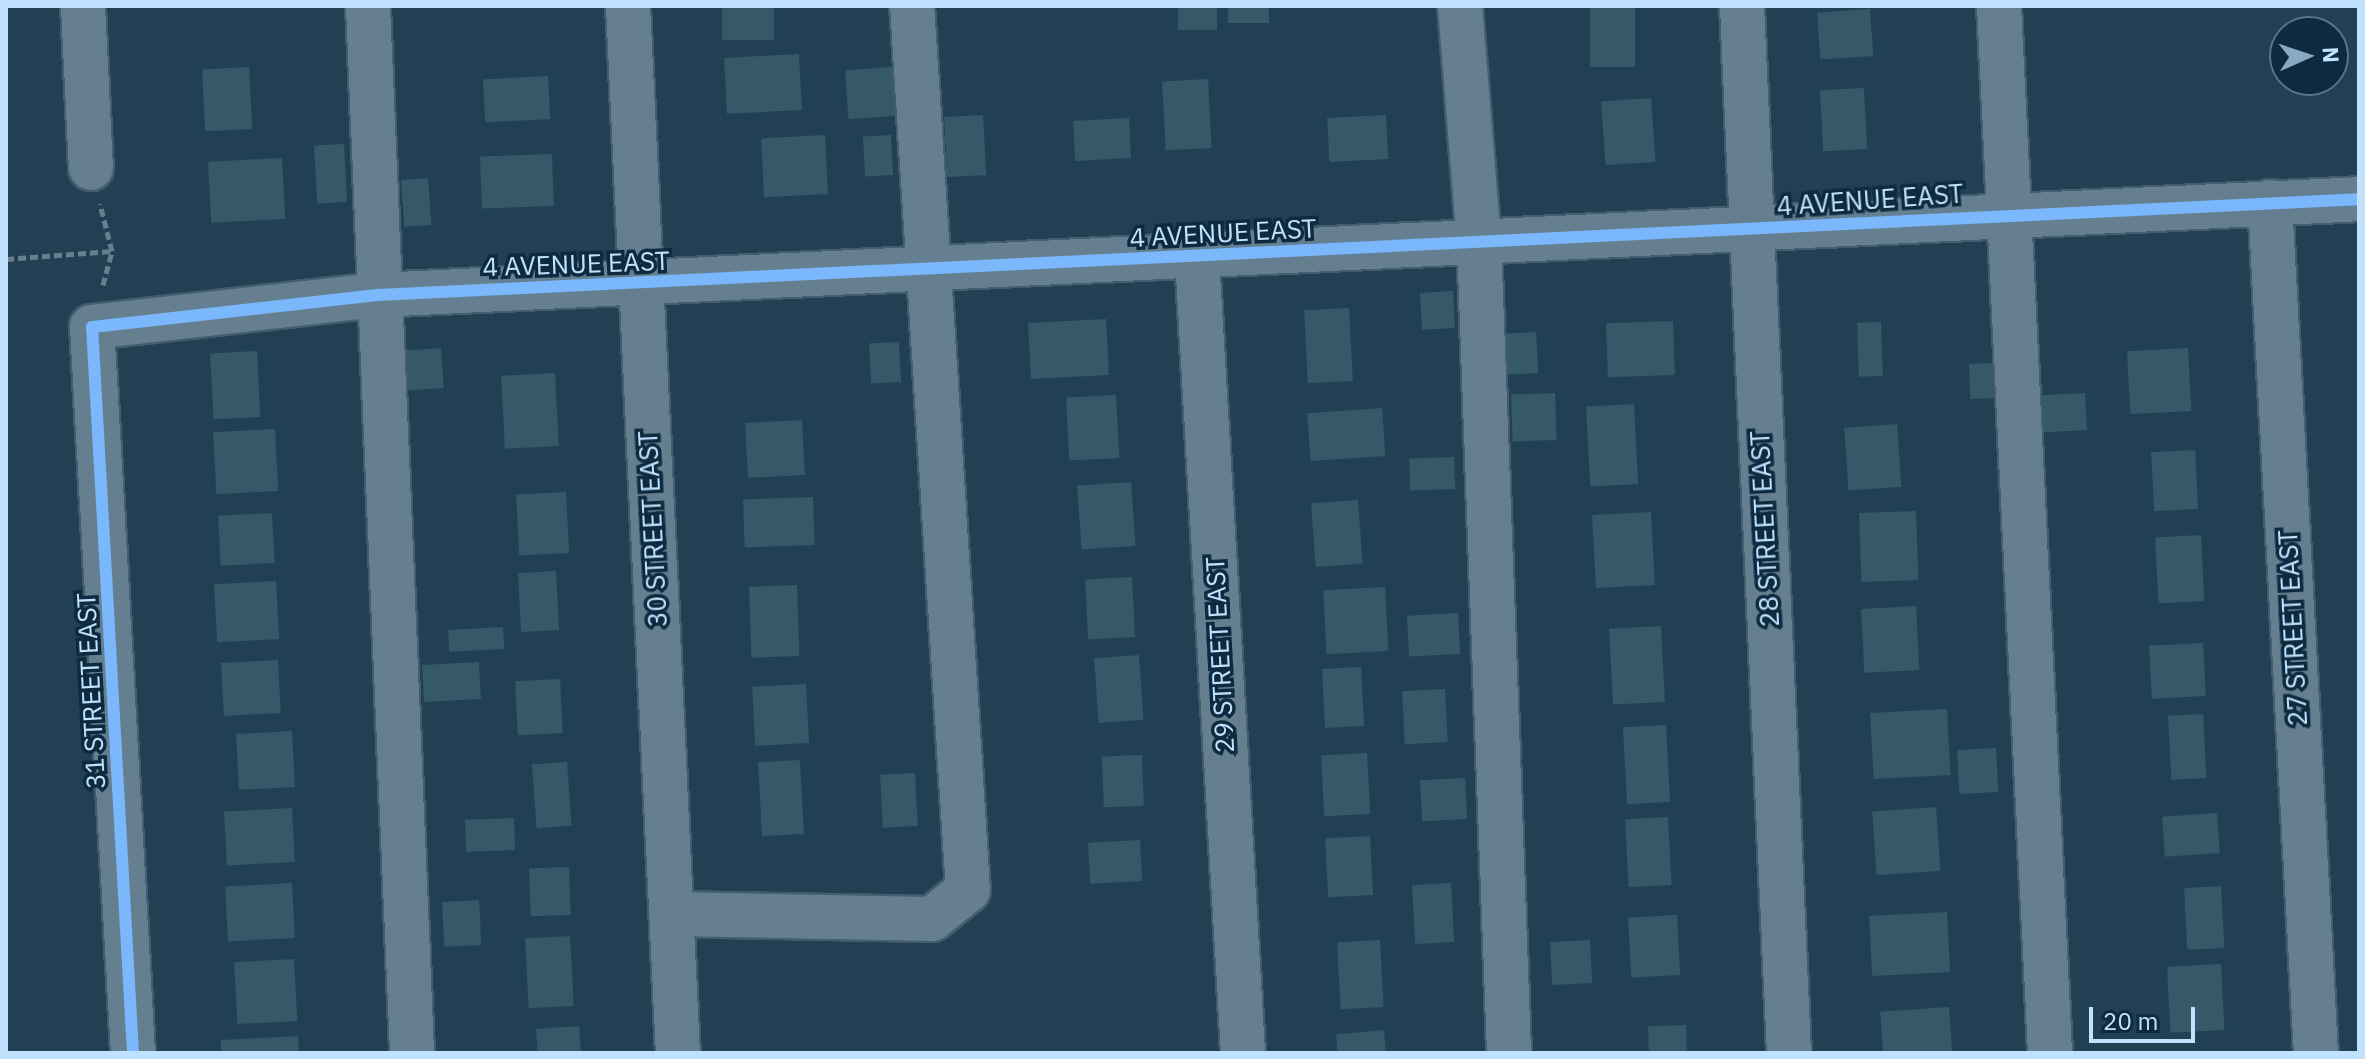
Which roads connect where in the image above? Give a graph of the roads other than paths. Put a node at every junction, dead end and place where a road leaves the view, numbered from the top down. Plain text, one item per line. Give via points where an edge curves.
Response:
1 (83, 6) edge
2 (368, 6) edge
3 (628, 6) edge
4 (912, 6) edge
5 (1460, 6) edge
6 (1742, 6) edge
7 (1999, 6) edge
8 (91, 168) road end
9 (2359, 199) edge
10 (2270, 202) junction
11 (2008, 214) junction
12 (1752, 230) junction
13 (1479, 241) junction
14 (1197, 257) junction
15 (928, 271) junction
16 (640, 284) junction
17 (378, 295) junction
18 (92, 327) joint
19 (674, 914) junction
20 (133, 1053) edge
21 (412, 1053) edge
22 (678, 1053) edge
23 (1243, 1053) edge
24 (1509, 1053) edge
25 (1789, 1053) edge
26 (2050, 1053) edge
27 (2316, 1053) edge

1 - 8 street
2 - 17 street
3 - 16 street, 30 STREET EAST
4 - 15 street
5 - 13 street
6 - 12 street, 28 STREET EAST
7 - 11 street
9 - 10 street, 4 AVENUE EAST
10 - 11 street, 4 AVENUE EAST
10 - 27 street, 27 STREET EAST
11 - 12 street, 4 AVENUE EAST
11 - 26 street
12 - 13 street, 4 AVENUE EAST
12 - 25 street, 28 STREET EAST
13 - 14 street, 4 AVENUE EAST
13 - 24 street
14 - 15 street, 4 AVENUE EAST
14 - 23 street, 29 STREET EAST
15 - 16 street, 4 AVENUE EAST
15 - 19 street via 968,890 932,919
16 - 17 street, 4 AVENUE EAST
16 - 19 street, 30 STREET EAST
17 - 18 street, 4 AVENUE EAST
17 - 21 street
18 - 20 street, 31 STREET EAST
19 - 22 street, 30 STREET EAST

